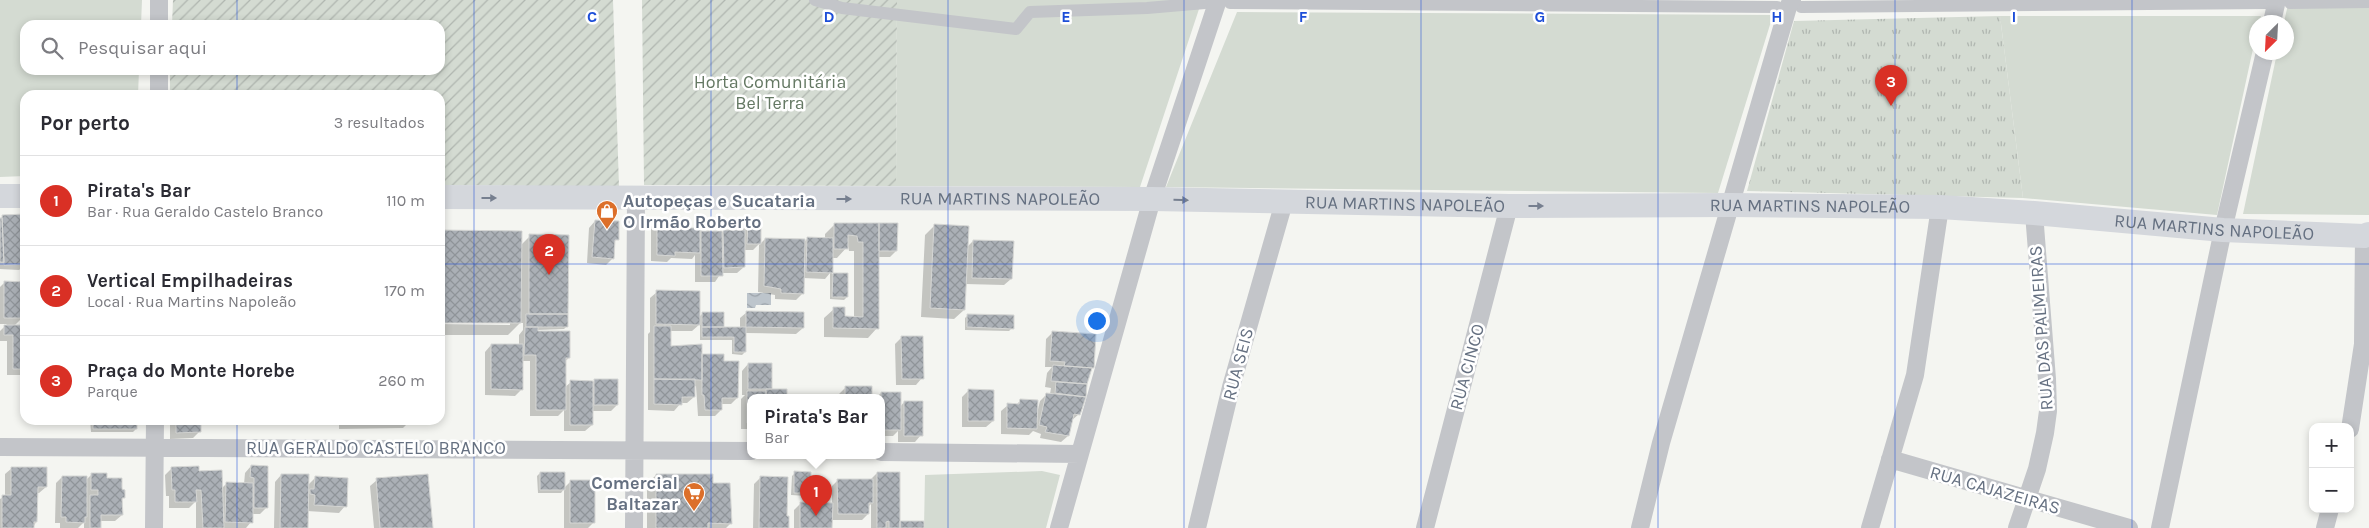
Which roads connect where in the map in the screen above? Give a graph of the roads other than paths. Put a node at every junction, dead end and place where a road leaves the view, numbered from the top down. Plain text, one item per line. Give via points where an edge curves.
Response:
1 (159, 0) edge
2 (815, 0) edge
3 (1218, 2) edge
4 (2278, 2) edge
5 (2369, 2) edge
6 (1790, 5) edge
7 (2274, 15) edge
8 (159, 20) edge
9 (2263, 60) edge
10 (159, 75) edge
11 (159, 90) edge
12 (0, 196) edge
13 (20, 196) edge
14 (445, 197) edge
15 (636, 199) junction
16 (1152, 199) junction
17 (1284, 202) junction
18 (1731, 204) junction
19 (1509, 206) junction
20 (1940, 207) junction
21 (2034, 213) junction
22 (2223, 230) junction
23 (2367, 235) edge
24 (2351, 423) edge
25 (155, 425) edge
26 (0, 447) edge
27 (155, 447) junction
28 (633, 450) junction
29 (747, 451) edge
30 (885, 452) edge
31 (1080, 454) junction
32 (1890, 459) junction
33 (2026, 500) junction
34 (2329, 513) edge
35 (154, 528) edge
36 (634, 528) edge
37 (1059, 528) edge
38 (1197, 528) edge
39 (1425, 528) edge
40 (1640, 528) edge
41 (1870, 528) edge
42 (2017, 528) edge
43 (2129, 528) edge
44 (2160, 528) edge
45 (2325, 528) edge

1 - 8 street
2 - 3 street via 842,8 1016,29 1030,12
3 - 6 street
3 - 16 street
4 - 5 street
4 - 6 street
4 - 7 street
6 - 18 street
9 - 22 street
10 - 11 street
12 - 13 main road
14 -> 15 main road, RUA MARTINS NAPOLEÃO
15 -> 16 main road, RUA MARTINS NAPOLEÃO
15 - 28 street
16 -> 17 main road, RUA MARTINS NAPOLEÃO
16 - 31 street
17 - 19 main road, RUA MARTINS NAPOLEÃO
17 - 38 street, RUA SEIS via 1231,387
19 -> 18 main road, RUA MARTINS NAPOLEÃO
18 - 20 main road, RUA MARTINS NAPOLEÃO
18 - 40 street via 1661,443
19 - 39 street, RUA CINCO
20 - 21 main road, RUA MARTINS NAPOLEÃO
20 - 32 street via 1915,375
21 - 22 main road, RUA MARTINS NAPOLEÃO
21 - 33 street, RUA DAS PALMEIRAS via 2048,411 2046,433
22 - 23 main road, RUA MARTINS NAPOLEÃO
22 - 44 street
23 - 24 street via 2363,344
25 - 27 street
26 - 27 street, RUA GERALDO CASTELO BRANCO
27 - 28 street, RUA GERALDO CASTELO BRANCO
27 - 35 street
28 - 29 street, RUA GERALDO CASTELO BRANCO
28 - 36 street
30 - 31 street
31 - 37 street
32 - 33 street, RUA CAJAZEIRAS
32 - 41 street
33 - 42 street, RUA DAS PALMEIRAS
33 - 43 street, RUA CAJAZEIRAS
34 - 45 street

